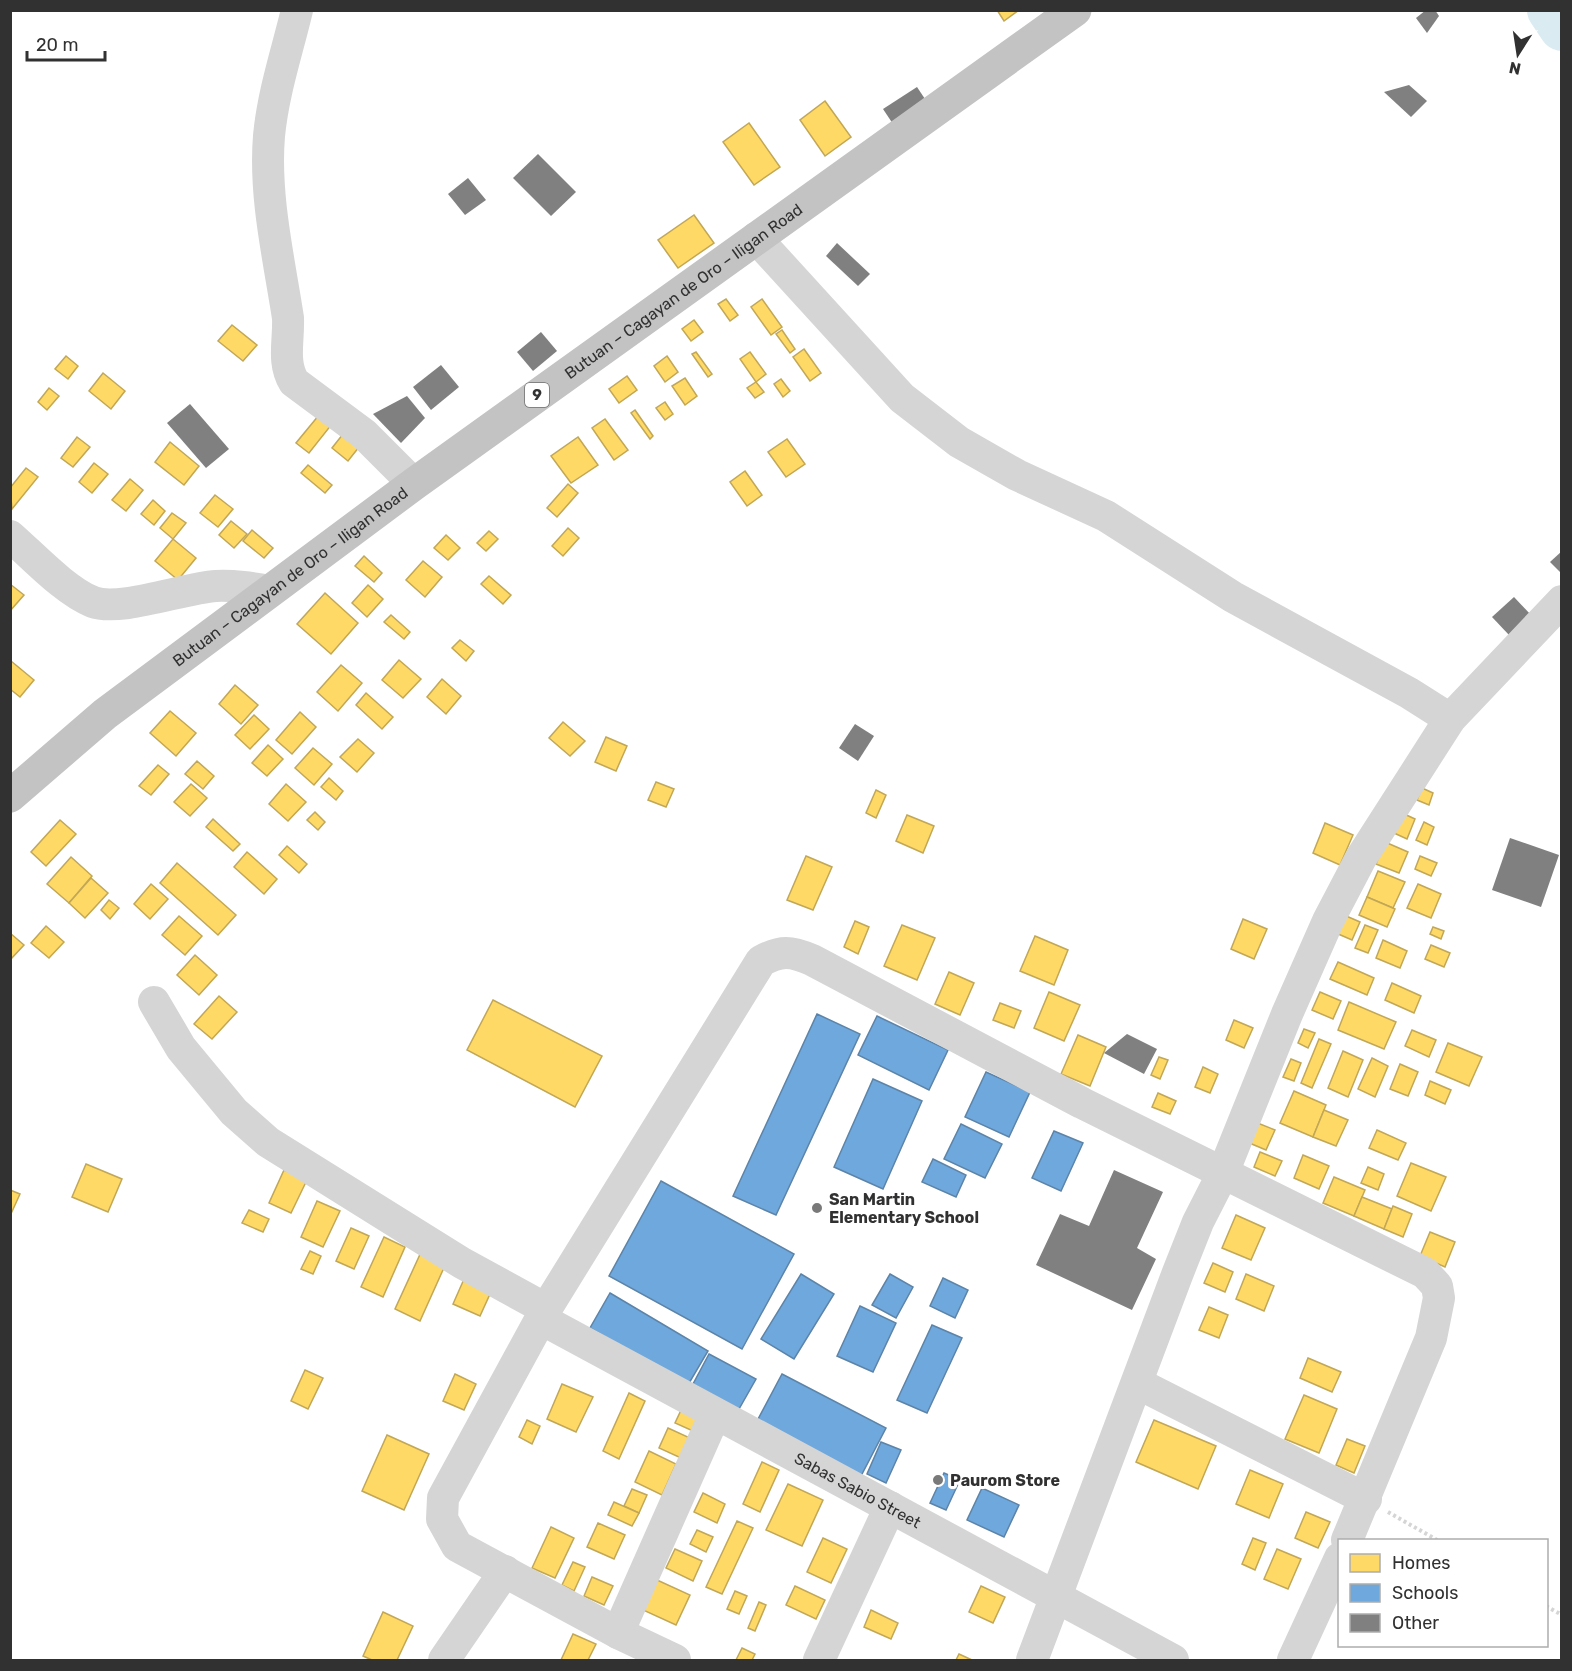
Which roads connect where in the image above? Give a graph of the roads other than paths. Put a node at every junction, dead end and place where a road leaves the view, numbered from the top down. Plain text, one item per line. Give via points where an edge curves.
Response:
1 (297, 10) edge
2 (1075, 10) edge
3 (756, 238) junction
4 (414, 484) junction
5 (10, 536) edge
6 (270, 591) junction
7 (1562, 601) edge
8 (1450, 719) junction
9 (10, 796) edge
10 (154, 1002) dead end
11 (1223, 1173) junction
12 (543, 1314) junction
13 (1137, 1383) junction
14 (716, 1414) junction
15 (1366, 1499) junction
16 (890, 1507) junction
17 (1347, 1539) edge
18 (1338, 1562) edge
19 (505, 1571) junction
20 (1058, 1596) junction
21 (618, 1633) junction
22 (444, 1660) edge
23 (675, 1660) edge
24 (819, 1660) edge
25 (1032, 1660) edge
26 (1173, 1660) edge
27 (1293, 1660) edge

1 - 4 street via 274,99 269,138 269,177 288,318 288,372 294,382 364,434
2 - 3 highway, Butuan – Cagayan de Oro – Iligan Road / 9
3 - 4 highway, Butuan – Cagayan de Oro – Iligan Road / 9
3 - 8 street via 902,398 958,442 1017,475 1106,516 1233,597
4 - 6 highway, Butuan – Cagayan de Oro – Iligan Road / 9
5 - 6 street via 76,592 94,602 114,604 214,586
6 - 9 highway, Butuan – Cagayan de Oro – Iligan Road / 9 via 105,714
7 - 8 street
8 - 11 street via 1361,858 1328,921
10 - 12 street, Sabas Sabio Street via 181,1048 234,1112 268,1142
11 - 12 street via 812,960 790,951 775,953 760,961
11 - 13 street via 1198,1222
11 - 15 street via 1425,1273 1437,1286 1439,1298 1431,1338
12 - 14 street, Sabas Sabio Street
12 - 19 street via 443,1498 442,1519 457,1546
13 - 15 street
13 - 20 street
14 - 16 street, Sabas Sabio Street
14 - 21 street
15 - 17 street
16 - 20 street, Sabas Sabio Street
16 - 24 street
18 - 27 street
19 - 21 street
19 - 22 street
20 - 25 street
20 - 26 street, Sabas Sabio Street
21 - 23 street

